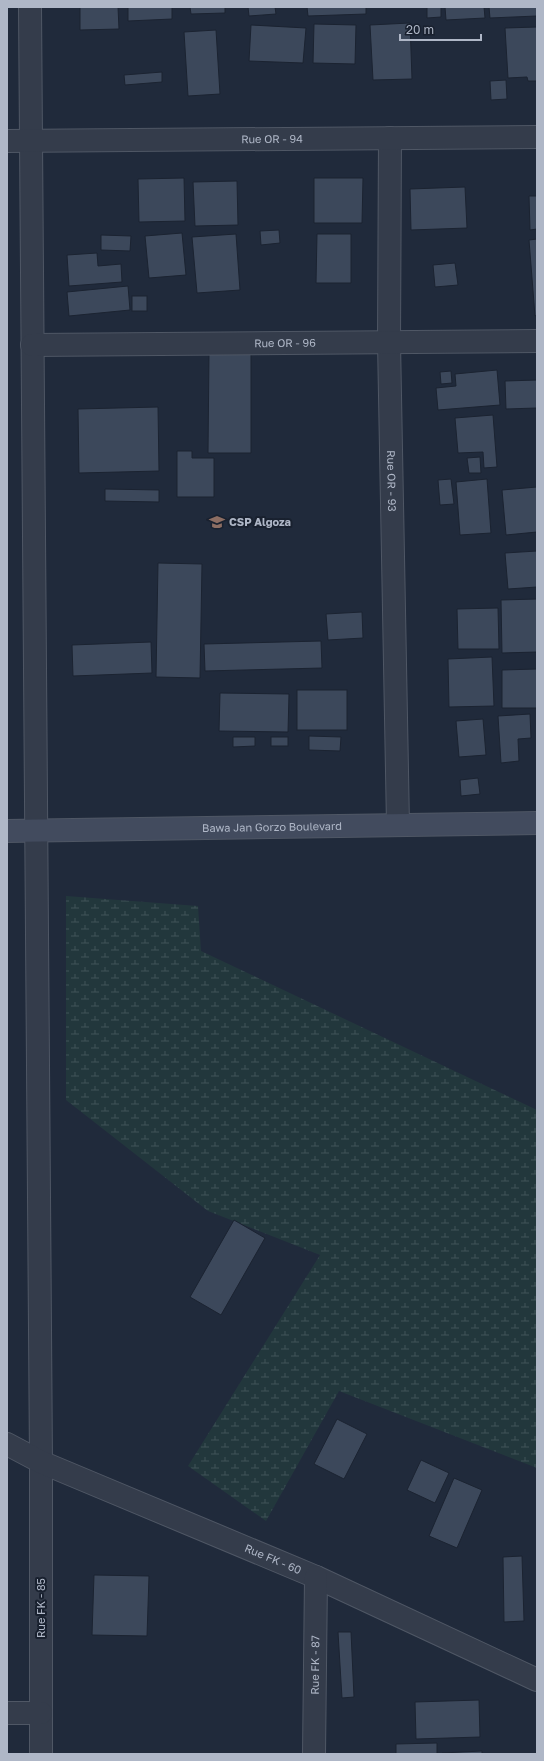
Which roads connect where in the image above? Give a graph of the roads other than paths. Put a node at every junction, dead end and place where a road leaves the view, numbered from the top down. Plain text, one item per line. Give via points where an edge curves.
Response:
1 (30, 7) edge
2 (537, 137) edge
3 (390, 138) junction
4 (7, 141) edge
5 (31, 141) junction
6 (537, 341) edge
7 (389, 342) junction
8 (32, 345) junction
9 (537, 823) edge
10 (398, 825) junction
11 (7, 831) edge
12 (35, 831) junction
13 (7, 1444) edge
14 (7, 1461) edge
15 (41, 1462) junction
16 (316, 1577) junction
17 (537, 1680) edge
18 (7, 1713) edge
19 (41, 1713) junction
20 (41, 1754) edge
21 (314, 1754) edge

1 - 5 street, Rue FK - 85
2 - 3 street, Rue OR - 94
3 - 5 street, Rue OR - 94
3 - 7 street, Rue OR - 93
4 - 5 street, Rue OR - 94
5 - 8 street, Rue FK - 85
6 - 7 street, Rue OR - 96
7 - 8 street, Rue OR - 96
7 - 10 street, Rue OR - 93
8 - 12 street, Rue FK - 85
9 - 10 main road, Bawa Jan Gorzo Boulevard
10 - 12 main road, Bawa Jan Gorzo Boulevard
11 - 12 main road, Bawa Jan Gorzo Boulevard
12 - 15 street, Rue FK - 85
13 - 15 street, Rue FK - 60
14 - 15 street
15 - 16 street, Rue FK - 60
15 - 19 street, Rue FK - 85
16 - 17 street, Rue FK - 60
16 - 21 street, Rue FK - 87
18 - 19 street
19 - 20 street, Rue FK - 85

